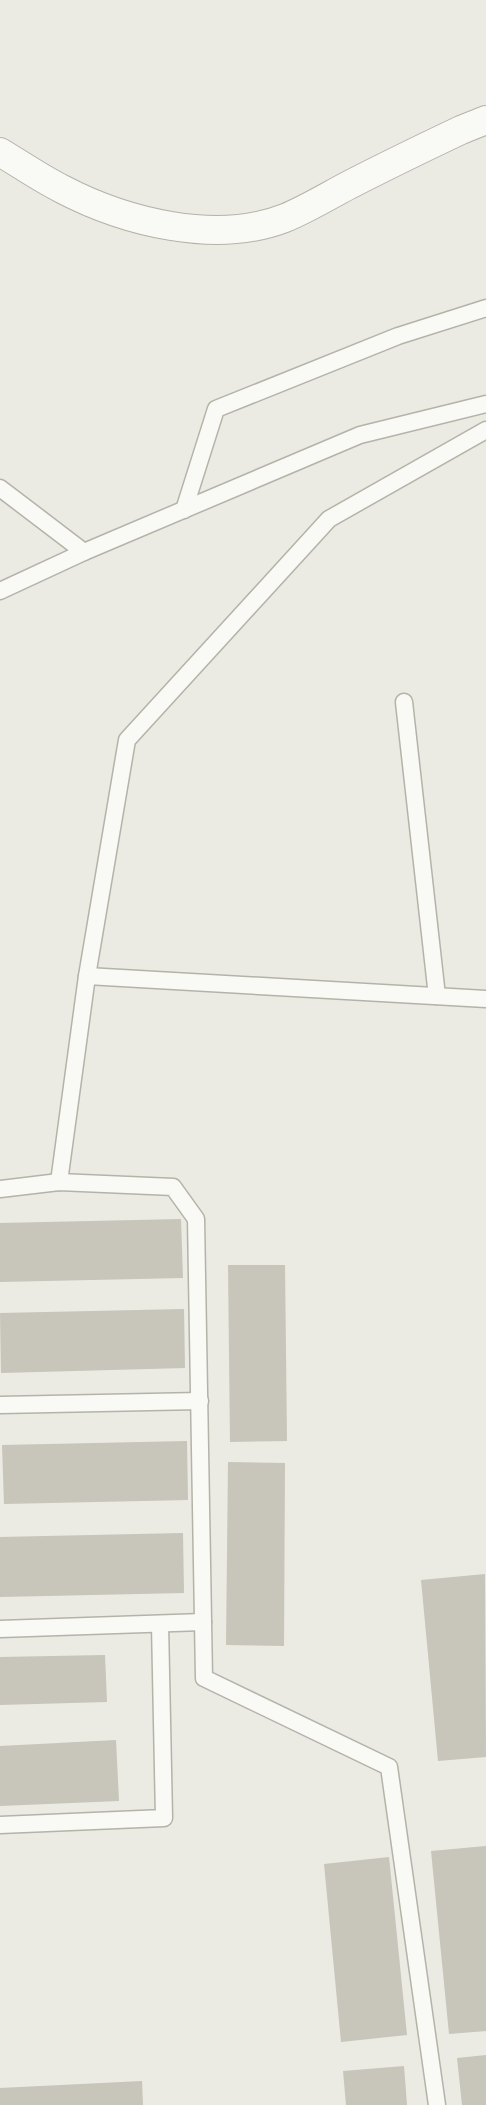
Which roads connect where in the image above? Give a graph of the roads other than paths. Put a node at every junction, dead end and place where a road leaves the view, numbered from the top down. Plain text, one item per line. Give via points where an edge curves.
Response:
1 (486, 120) edge
2 (0, 152) edge
3 (486, 308) edge
4 (486, 404) edge
5 (486, 430) edge
6 (0, 488) edge
7 (184, 510) junction
8 (84, 552) junction
9 (0, 591) edge
10 (404, 702) dead end
11 (87, 976) junction
12 (437, 996) junction
13 (486, 998) edge
14 (59, 1182) junction
15 (0, 1189) edge
16 (200, 1401) junction
17 (0, 1406) edge
18 (203, 1622) junction
19 (160, 1624) junction
20 (0, 1630) edge
21 (0, 1825) edge
22 (437, 2105) edge

1 - 2 street via 284,218 227,230 195,229 134,217 62,189
3 - 7 lane via 398,336 216,408
4 - 7 lane via 360,435
5 - 11 lane via 329,519 127,740
6 - 8 lane
7 - 8 lane
8 - 9 lane
10 - 12 lane
11 - 12 lane
11 - 14 lane
12 - 13 lane
14 - 15 lane
14 - 16 lane via 173,1187 196,1218
16 - 17 lane
16 - 18 lane
18 - 19 lane
18 - 22 lane via 204,1678 389,1767
19 - 20 lane
19 - 21 lane via 164,1818

